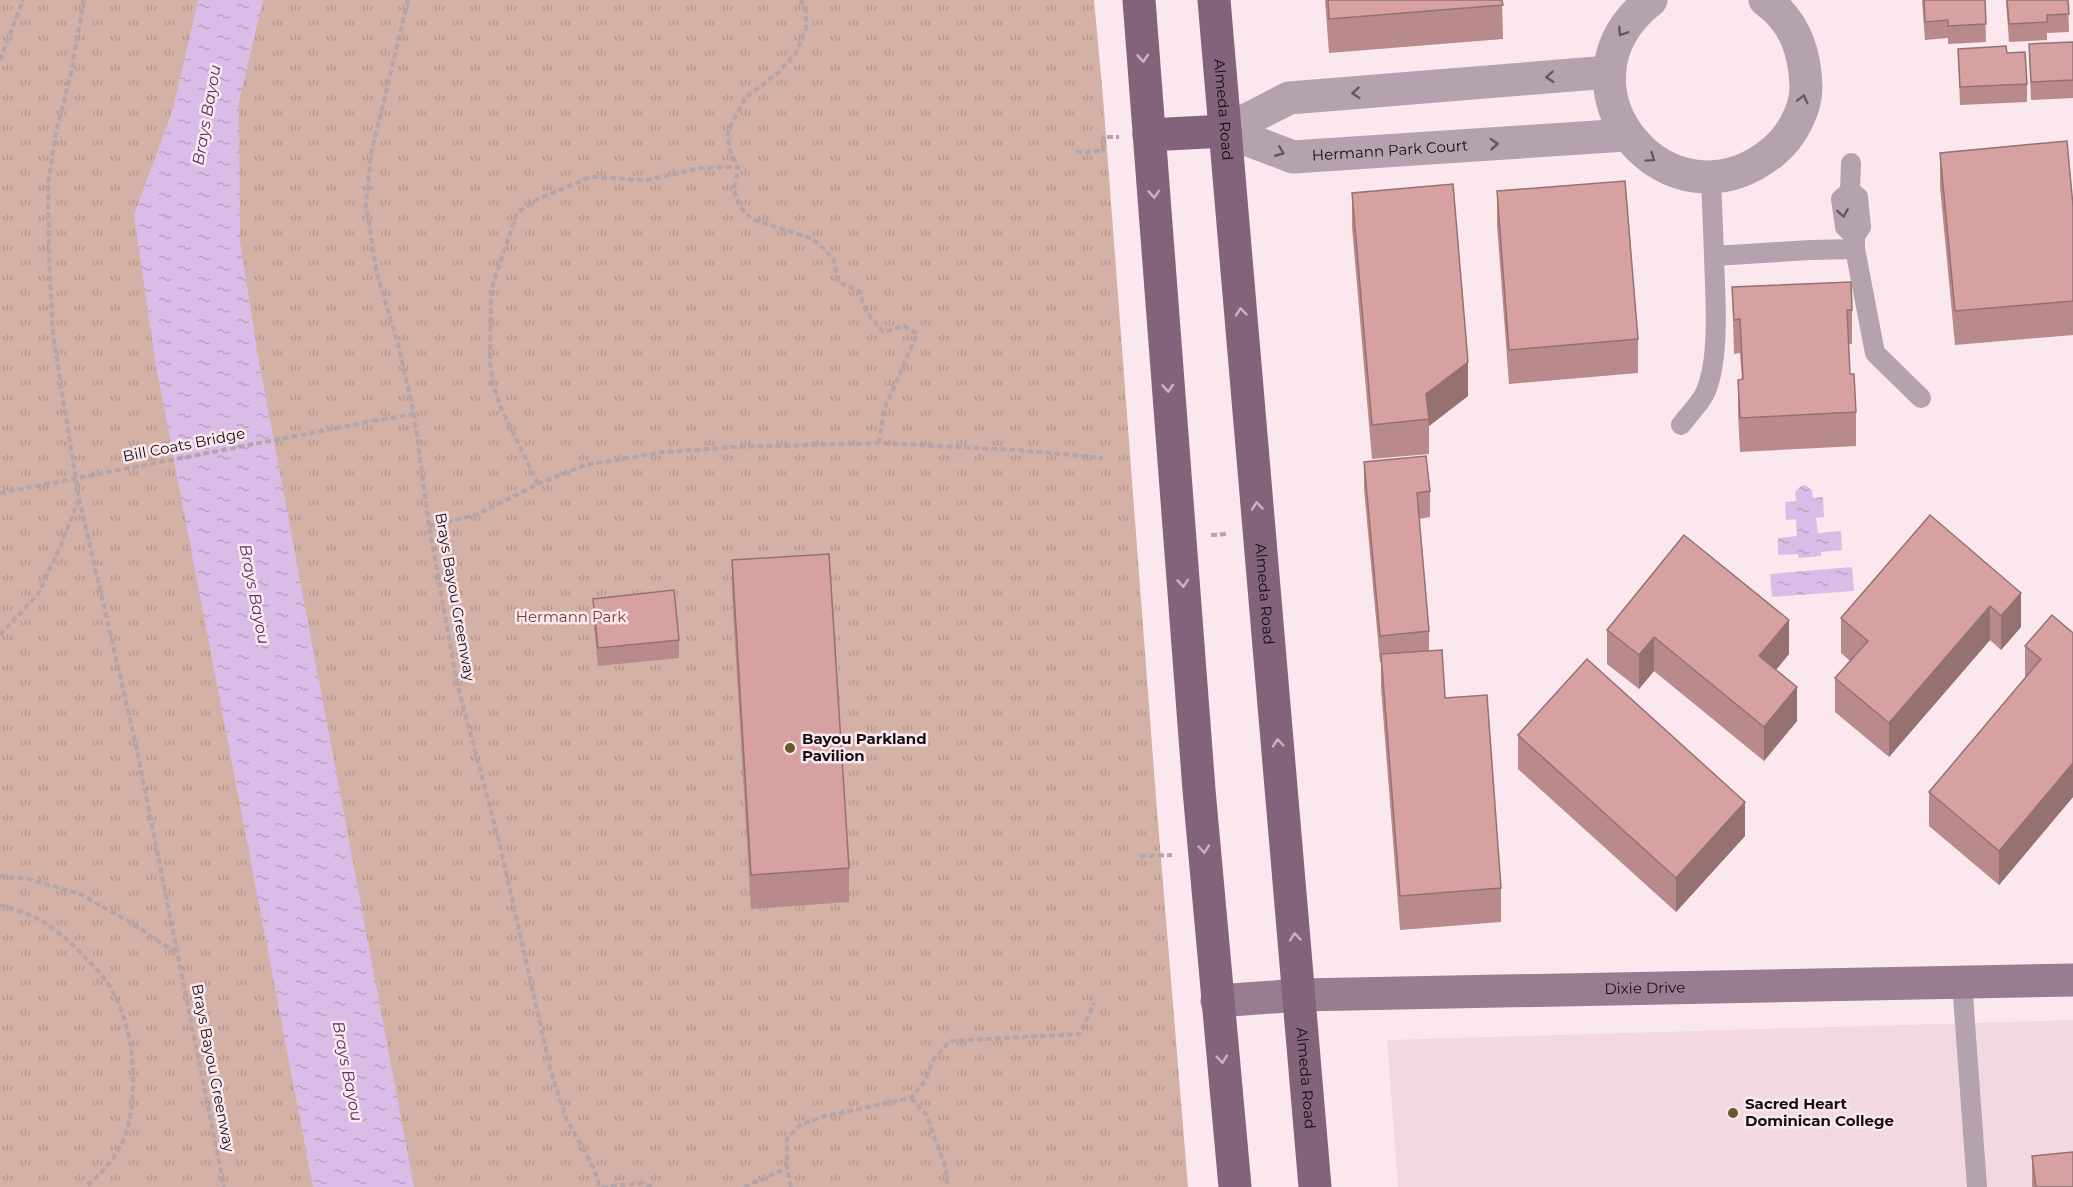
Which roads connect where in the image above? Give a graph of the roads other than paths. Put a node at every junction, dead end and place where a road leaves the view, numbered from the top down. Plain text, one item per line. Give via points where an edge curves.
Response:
1 (1139, 0) edge
2 (1214, 0) edge
3 (1651, 0) edge
4 (1768, 0) edge
5 (1609, 72) junction
6 (1225, 131) junction
7 (1149, 135) junction
8 (1626, 135) junction
9 (1851, 163) dead end
10 (1711, 177) junction
11 (1855, 242) junction
12 (1714, 256) junction
13 (1921, 398) dead end
14 (1681, 425) dead end
15 (2073, 980) edge
16 (1962, 982) junction
17 (1300, 995) junction
18 (1217, 1001) junction
19 (1235, 1187) edge
20 (1316, 1187) edge
21 (1977, 1187) edge

1 -> 7 main road
2 - 6 main road, Almeda Road
3 -> 5 street via 1635,13 1617,40
10 -> 4 street via 1737,173 1761,162 1781,145 1797,120 1806,91 1805,62 1796,34
5 -> 6 street via 1289,98
5 - 8 street via 1612,105
6 - 7 main road
6 -> 8 street, Hermann Park Court via 1293,157
17 -> 6 main road, Almeda Road
7 -> 18 main road
8 -> 10 street via 1649,158 1678,173
9 - 11 lane via 1850,191 1858,197 1861,227
10 - 12 lane
11 - 12 lane via 1810,250
11 - 13 lane via 1875,353
12 - 14 lane via 1716,323 1712,366 1704,394
15 - 16 street, Dixie Drive
16 - 17 street, Dixie Drive
16 - 21 lane
17 - 18 street, Dixie Drive
17 - 20 main road, Almeda Road
18 -> 19 main road

